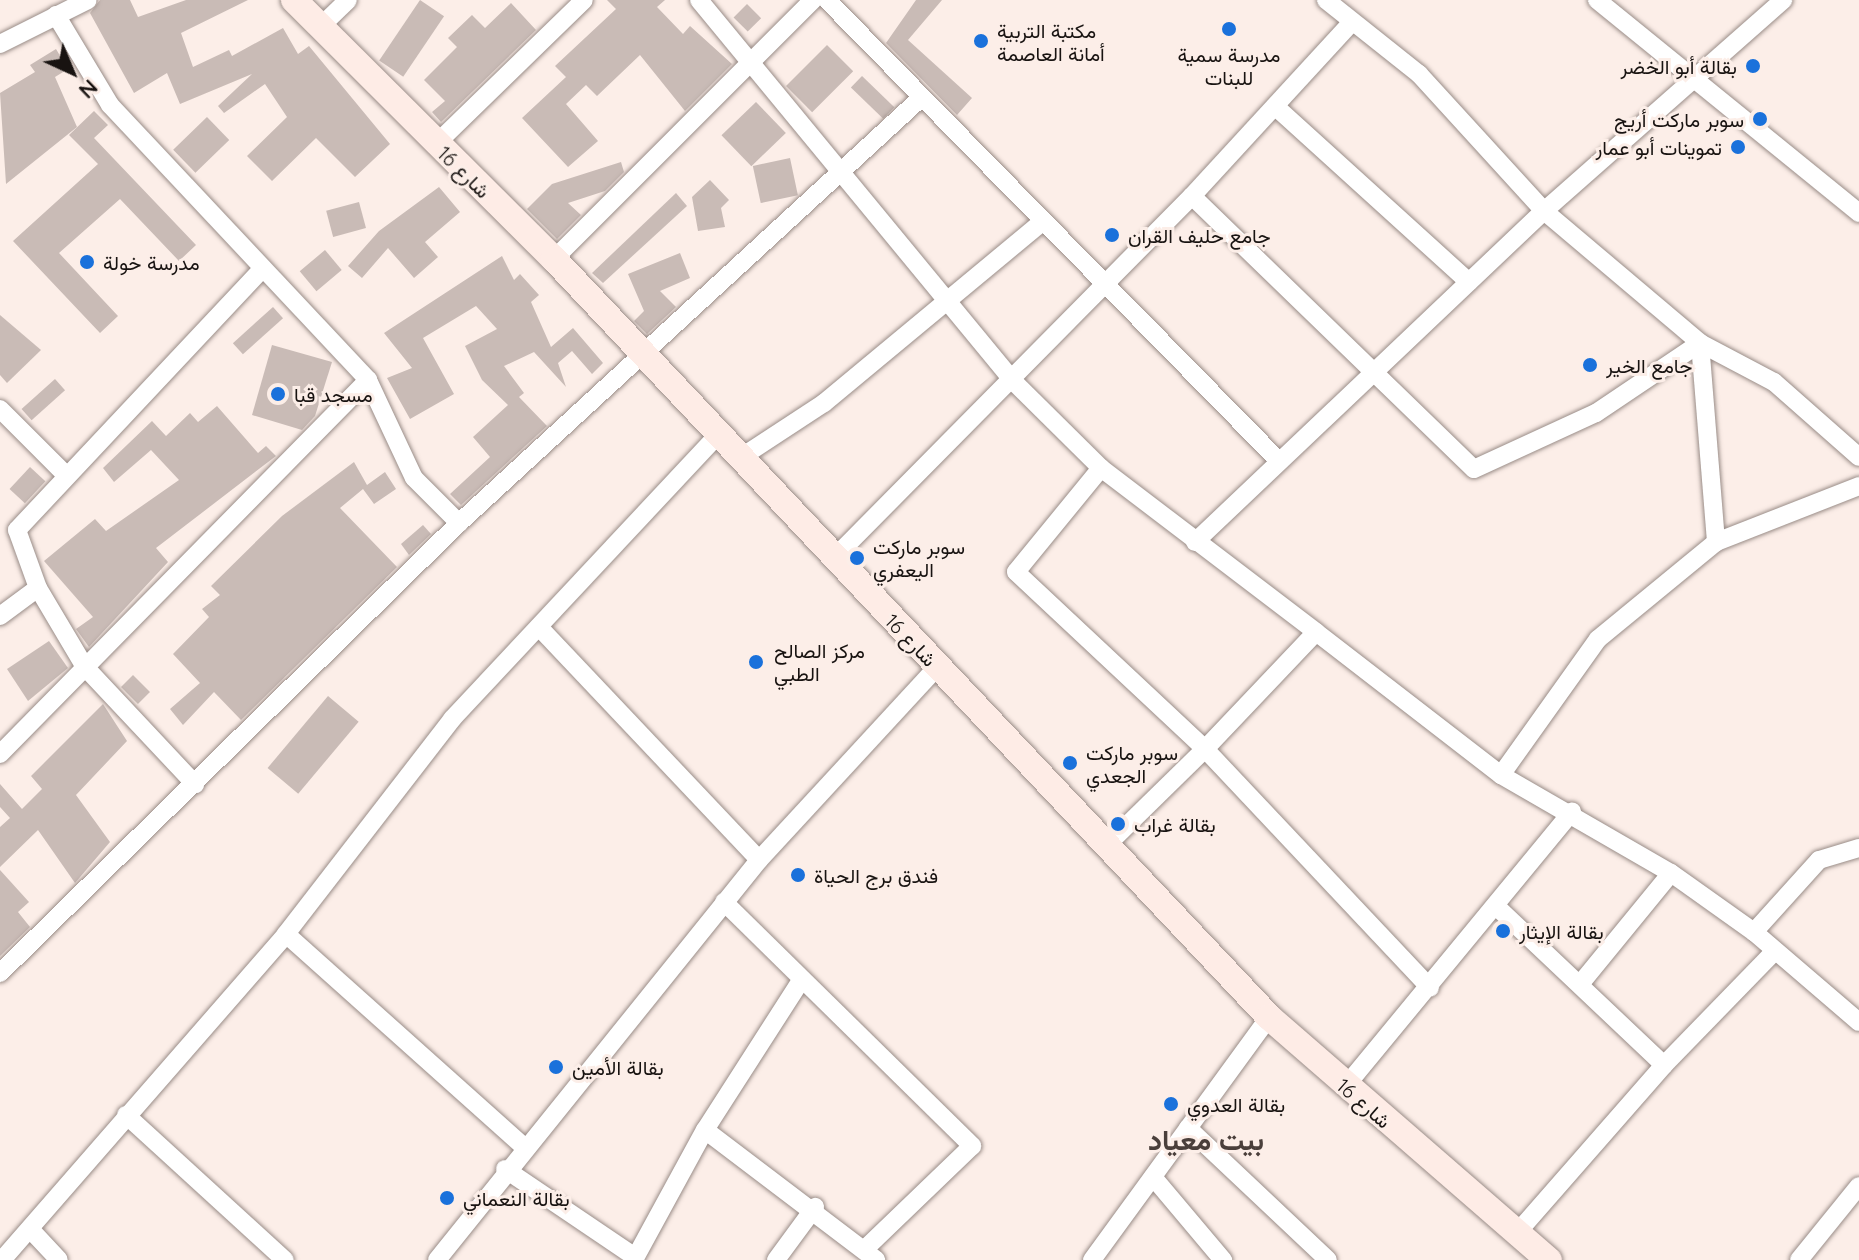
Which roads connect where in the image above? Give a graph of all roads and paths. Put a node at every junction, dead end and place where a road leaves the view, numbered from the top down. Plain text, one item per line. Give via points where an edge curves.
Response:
1 (88, 0) edge
2 (294, 0) edge
3 (348, 0) edge
4 (584, 0) edge
5 (699, 0) edge
6 (813, 0) edge
7 (827, 0) edge
8 (1326, 0) edge
9 (1597, 0) edge
10 (1783, 0) edge
11 (56, 15) junction
12 (1352, 22) junction
13 (319, 28) junction
14 (0, 44) edge
15 (752, 61) junction
16 (1692, 80) junction
17 (922, 97) junction
18 (1277, 108) junction
19 (436, 144) junction
20 (839, 169) junction
21 (1192, 196) junction
22 (1544, 211) junction
23 (1859, 213) edge
24 (1043, 221) junction
25 (554, 259) junction
26 (263, 268) junction
27 (1469, 282) junction
28 (1106, 285) junction
29 (945, 298) junction
30 (1700, 343) junction
31 (638, 355) junction
32 (1378, 370) junction
33 (1011, 379) junction
34 (368, 380) junction
35 (0, 409) edge
36 (717, 436) junction
37 (1859, 457) edge
38 (740, 458) junction
39 (1278, 460) junction
40 (1101, 468) junction
41 (64, 473) junction
42 (1859, 486) edge
43 (459, 523) junction
44 (8, 530) edge
45 (1195, 542) junction
46 (1716, 542) junction
47 (833, 559) junction
48 (38, 588) junction
49 (0, 616) edge
50 (539, 627) junction
51 (1316, 632) junction
52 (85, 667) junction
53 (937, 667) junction
54 (1205, 749) junction
55 (0, 754) edge
56 (1501, 775) junction
57 (195, 784) junction
58 (1572, 812) junction
59 (1110, 842) junction
60 (1856, 857) edge
61 (759, 860) junction
62 (1671, 873) junction
63 (724, 902) junction
64 (1499, 909) junction
65 (1754, 932) junction
66 (286, 934) junction
67 (1774, 952) junction
68 (0, 973) edge
69 (800, 982) junction
70 (1581, 983) junction
71 (1430, 988) junction
72 (1269, 1017) junction
73 (1859, 1022) edge
74 (1664, 1065) junction
75 (1345, 1087) junction
76 (126, 1115) junction
77 (1188, 1128) junction
78 (705, 1130) junction
79 (523, 1146) junction
80 (505, 1169) junction
81 (1153, 1177) junction
82 (1859, 1186) edge
83 (815, 1207) junction
84 (30, 1229) junction
85 (1518, 1232) junction
86 (871, 1255) edge
87 (634, 1258) edge
88 (2, 1260) edge
89 (59, 1260) edge
90 (285, 1260) edge
91 (437, 1260) edge
92 (776, 1260) edge
93 (1092, 1260) edge
94 (1223, 1260) edge
95 (1328, 1260) edge
96 (1549, 1260) edge
97 (1799, 1260) edge

1 - 11 street
2 - 13 street, شارع 16
3 - 13 street
4 - 19 street
5 - 15 street
6 - 15 street
7 - 17 street
8 - 12 street
9 - 16 street
10 - 16 street
11 - 14 street
11 - 26 street via 110,105
12 - 18 street
12 - 22 street via 1419,74
13 - 19 street, شارع 16
15 - 20 street
15 - 25 street
16 - 22 street
16 - 23 street
17 - 20 street
17 - 24 street
18 - 21 street
18 - 27 street
19 - 25 street, شارع 16
20 - 29 street
20 - 31 street
21 - 28 street
21 - 32 street
22 - 27 street
22 - 30 street
24 - 28 street
24 - 29 street
25 - 31 street, شارع 16
26 - 34 street
26 - 41 street
27 - 32 street
28 - 33 street
28 - 39 street
29 - 33 street
29 - 38 street via 824,403
30 - 32 street via 1596,413 1474,469
30 - 37 street via 1774,382
30 - 46 street
31 - 36 street, شارع 16
31 - 43 street
32 - 39 street
33 - 40 street
33 - 47 street
34 - 43 street via 414,478
34 - 52 street
35 - 41 street
36 - 38 street, شارع 16
36 - 50 street
38 - 47 street, شارع 16
39 - 45 street
40 - 45 street
40 - 54 street via 1016,572
41 - 44 street
42 - 46 street
43 - 57 street
44 - 48 street
45 - 51 street
46 - 56 street via 1598,639
47 - 53 street, شارع 16
48 - 49 street
48 - 52 street
50 - 61 street
50 - 66 street via 452,719
51 - 54 street
51 - 56 street
52 - 55 street
52 - 57 street
53 - 59 street, شارع 16
53 - 61 street
54 - 59 street
54 - 71 street
56 - 58 street
57 - 68 street
58 - 62 street
58 - 64 street
59 - 72 street, شارع 16
60 - 65 street via 1819,860
61 - 63 street
62 - 65 street
62 - 70 street
63 - 69 street
63 - 79 street
64 - 70 street
64 - 71 street
65 - 67 street
66 - 76 street
66 - 79 street
67 - 73 street
67 - 74 street
69 - 78 street
69 - 86 street via 972,1146
70 - 74 street
71 - 75 street
72 - 75 street, شارع 16
72 - 77 street
74 - 85 street
75 - 85 street, شارع 16
76 - 84 street
76 - 90 street
77 - 81 street
77 - 95 street
78 - 83 street
78 - 87 street
79 - 80 street
80 - 87 street
80 - 91 street
81 - 93 street
81 - 94 street
82 - 97 street
83 - 86 street
83 - 92 street
84 - 88 street
84 - 89 street
85 - 96 street, شارع 16

